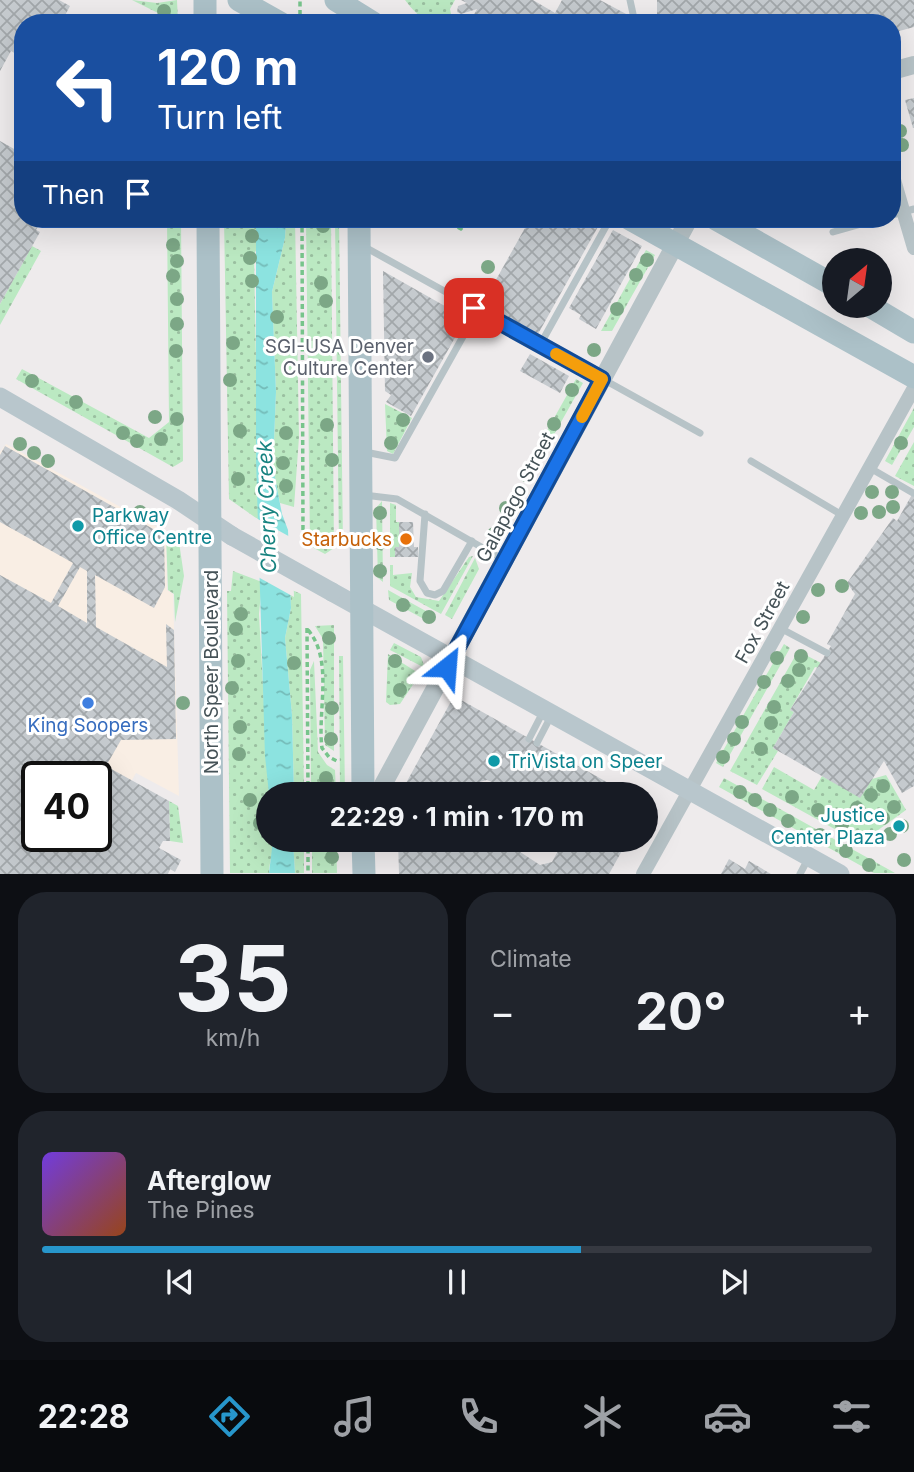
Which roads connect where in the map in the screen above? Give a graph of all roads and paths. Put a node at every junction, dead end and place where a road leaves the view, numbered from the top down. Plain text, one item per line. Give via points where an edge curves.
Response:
1 (239, 0) edge
2 (336, 0) edge
3 (264, 14) edge
4 (361, 14) edge
5 (903, 212) edge
6 (208, 228) edge
7 (302, 228) edge
8 (359, 228) edge
9 (605, 228) edge
10 (647, 228) edge
11 (684, 228) edge
12 (732, 228) edge
13 (847, 228) edge
14 (833, 232) dead end
15 (359, 244) junction
16 (675, 244) junction
17 (914, 248) edge
18 (822, 279) edge
19 (890, 318) edge
20 (914, 332) edge
21 (465, 333) dead end
22 (540, 345) junction
23 (914, 377) edge
24 (602, 379) junction
25 (914, 388) edge
26 (0, 397) edge
27 (0, 408) edge
28 (23, 410) junction
29 (700, 433) dead end
30 (361, 452) junction
31 (751, 461) dead end
32 (870, 468) junction
33 (913, 493) edge
34 (361, 494) junction
35 (425, 514) junction
36 (843, 516) junction
37 (211, 522) junction
38 (303, 537) dead end
39 (472, 541) junction
40 (504, 560) junction
41 (363, 609) junction
42 (780, 628) junction
43 (827, 653) dead end
44 (452, 658) junction
45 (548, 712) junction
46 (533, 741) dead end
47 (337, 761) dead end
48 (308, 782) edge
49 (363, 782) edge
50 (385, 782) edge
51 (690, 790) junction
52 (308, 852) edge
53 (363, 852) edge
54 (804, 865) edge
55 (212, 873) edge
56 (308, 873) edge
57 (364, 873) edge
58 (643, 873) edge
59 (840, 873) edge

1 - 3 main road
2 - 4 main road
5 - 17 street
6 - 37 main road, North Speer Boulevard
7 - 38 path
8 - 15 main road
9 - 22 lane
10 - 16 main road
11 - 16 street, Galapago Street
12 - 18 main road
13 - 14 lane
15 - 22 lane
15 - 30 main road
16 - 23 main road
16 - 24 street, Galapago Street
19 - 20 main road
21 - 30 lane via 395,458
22 - 24 lane
24 - 29 lane
24 - 40 street, Galapago Street
25 - 32 street, Fox Street
26 - 28 main road
27 - 28 main road
28 - 37 main road
30 - 34 main road
31 - 36 lane
32 - 33 lane
32 - 36 street, Fox Street
34 - 35 lane via 397,499
34 - 41 main road
35 - 39 lane
35 - 39 lane via 420,581 427,593 443,591
36 - 42 street, Fox Street
37 - 41 main road, bridge
37 - 55 main road, North Speer Boulevard
39 - 40 lane
40 - 44 street, Galapago Street
41 - 44 main road
41 - 49 main road
42 - 43 lane
42 - 51 street, Fox Street
44 - 45 main road
44 - 50 street, Galapago Street
45 - 46 lane
45 - 51 main road
47 - 48 path via 322,748 320,652 307,628
51 - 54 main road
51 - 58 street, Fox Street
52 - 56 path
53 - 57 main road
54 - 59 main road

